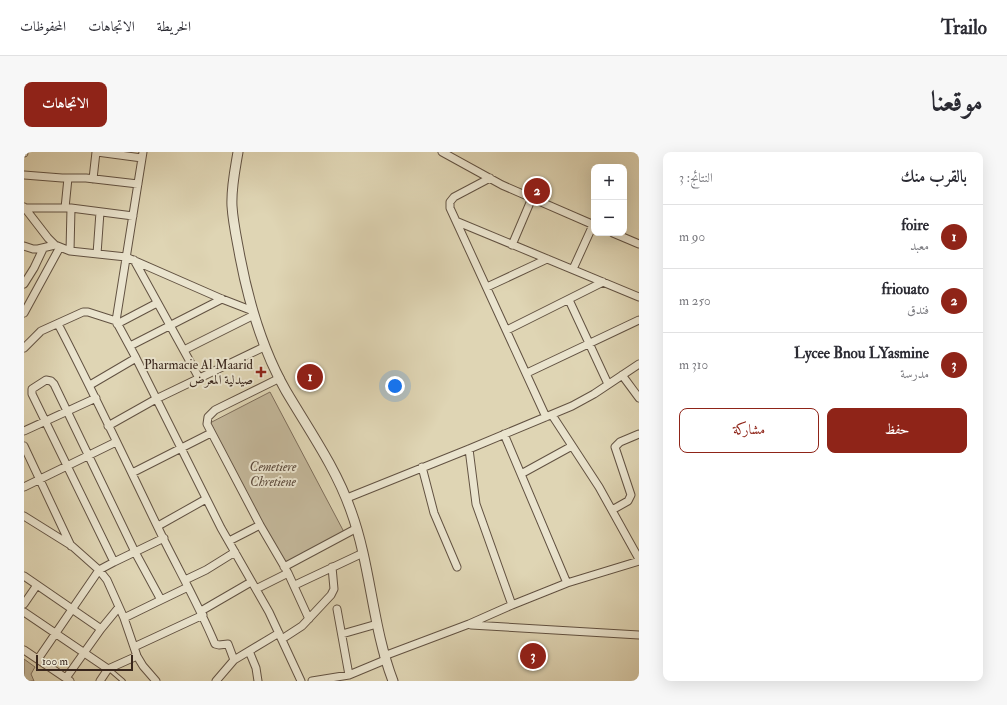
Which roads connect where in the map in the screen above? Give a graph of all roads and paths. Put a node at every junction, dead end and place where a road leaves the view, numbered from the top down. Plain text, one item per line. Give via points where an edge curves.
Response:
1 (96, 152) edge
2 (238, 152) edge
3 (442, 152) edge
4 (142, 155) edge
5 (24, 175) edge
6 (68, 178) junction
7 (490, 178) junction
8 (93, 179) junction
9 (138, 184) junction
10 (532, 198) junction
11 (25, 207) edge
12 (68, 208) junction
13 (100, 212) junction
14 (133, 216) junction
15 (458, 222) junction
16 (591, 224) edge
17 (591, 231) edge
18 (620, 236) edge
19 (639, 244) edge
20 (512, 245) junction
21 (24, 246) edge
22 (58, 246) junction
23 (43, 249) junction
24 (70, 251) junction
25 (97, 254) junction
26 (126, 257) junction
27 (547, 259) junction
28 (134, 260) junction
29 (573, 269) junction
30 (603, 282) junction
31 (24, 284) edge
32 (488, 287) junction
33 (638, 294) edge
34 (222, 299) junction
35 (569, 300) junction
36 (157, 303) junction
37 (253, 313) junction
38 (24, 314) edge
39 (639, 320) edge
40 (116, 322) junction
41 (58, 324) junction
42 (169, 325) junction
43 (507, 330) junction
44 (588, 344) junction
45 (130, 346) junction
46 (264, 347) junction
47 (24, 348) edge
48 (184, 350) junction
49 (136, 358) junction
50 (639, 364) edge
51 (526, 372) junction
52 (622, 375) junction
53 (199, 378) junction
54 (280, 378) junction
55 (608, 384) junction
56 (90, 385) junction
57 (96, 398) junction
58 (639, 398) edge
59 (156, 399) junction
60 (67, 412) junction
61 (549, 416) junction
62 (45, 422) junction
63 (108, 426) junction
64 (24, 431) edge
65 (211, 433) junction
66 (504, 434) junction
67 (639, 434) edge
68 (116, 442) junction
69 (24, 446) edge
70 (572, 446) junction
71 (181, 447) junction
72 (470, 449) junction
73 (88, 456) junction
74 (66, 466) junction
75 (422, 467) junction
76 (132, 473) junction
77 (521, 474) junction
78 (39, 479) junction
79 (24, 487) edge
80 (347, 498) junction
81 (206, 499) junction
82 (612, 510) junction
83 (24, 516) edge
84 (260, 525) junction
85 (158, 526) junction
86 (357, 528) junction
87 (164, 538) junction
88 (229, 541) junction
89 (72, 546) junction
90 (135, 552) junction
91 (235, 552) junction
92 (362, 553) junction
93 (639, 560) edge
94 (114, 562) junction
95 (332, 567) junction
96 (457, 567) dead end
97 (99, 570) junction
98 (286, 570) junction
99 (24, 576) edge
100 (185, 580) junction
101 (252, 582) junction
102 (567, 584) junction
103 (36, 585) junction
104 (295, 585) junction
105 (188, 587) junction
106 (256, 590) junction
107 (161, 600) junction
108 (24, 604) edge
109 (512, 605) junction
110 (119, 607) junction
111 (72, 609) junction
112 (337, 609) dead end
113 (24, 612) edge
114 (202, 613) junction
115 (124, 618) junction
116 (309, 619) junction
117 (378, 624) junction
118 (469, 624) junction
119 (102, 629) junction
120 (55, 634) junction
121 (342, 634) junction
122 (639, 635) edge
123 (280, 636) junction
124 (134, 647) junction
125 (24, 650) edge
126 (249, 651) junction
127 (84, 654) junction
128 (137, 656) junction
129 (384, 658) junction
130 (38, 659) junction
131 (234, 660) junction
132 (108, 669) junction
133 (349, 675) junction
134 (68, 680) edge
135 (100, 681) edge
136 (123, 681) edge
137 (156, 681) edge
138 (216, 681) edge
139 (258, 681) edge
140 (301, 681) edge
141 (312, 681) edge
142 (393, 681) edge

1 - 4 street
1 - 8 street
2 - 37 street via 233,183 233,216
3 - 7 street
4 - 9 street
5 - 6 street
6 - 8 street
6 - 12 street
7 - 10 street
7 - 15 street via 452,199 450,208
8 - 9 street
9 - 14 street
10 - 16 street
10 - 20 street
11 - 12 street
11 - 22 street via 48,238
12 - 13 street
12 - 24 street
13 - 14 street
13 - 25 street
14 - 26 street
15 - 20 street
15 - 32 street
17 - 29 street
18 - 19 street
20 - 27 street
21 - 23 street
22 - 23 street
22 - 24 street
22 - 38 street
23 - 31 street
24 - 25 street
25 - 26 street
26 - 28 street
26 - 40 street
27 - 29 street
27 - 32 street
28 - 34 street
28 - 36 street
29 - 30 street
30 - 33 street
30 - 35 street
32 - 43 street
34 - 37 street
34 - 42 street
35 - 43 street
35 - 44 street
36 - 40 street
36 - 42 street
37 - 46 street
37 - 48 street
39 - 44 street
40 - 41 street via 86,312
40 - 45 street
41 - 47 street via 38,333
41 - 56 street
42 - 45 street
42 - 48 street
43 - 51 street
44 - 51 street
44 - 55 street
45 - 49 street
46 - 53 street
46 - 54 street
48 - 53 street
49 - 56 street
49 - 59 street
50 - 52 street
51 - 61 street
52 - 55 street
52 - 58 street
53 - 59 street
54 - 65 street via 211,413 207,424
54 - 80 street
55 - 61 street via 584,400
56 - 57 street
57 - 60 street
57 - 63 street
59 - 63 street
59 - 71 street
60 - 62 street
60 - 62 street via 54,384 46,380 34,387 31,392
60 - 73 street
61 - 66 street
61 - 70 street
62 - 64 street
62 - 74 street
63 - 68 street
65 - 71 street
65 - 84 street
66 - 72 street
66 - 77 street
67 - 82 street via 620,442 615,447 631,495 628,501
68 - 73 street
68 - 76 street
69 - 78 street
70 - 77 street
70 - 82 street
71 - 76 street
71 - 81 street
72 - 75 street
72 - 109 street via 476,504
73 - 74 street
73 - 90 street
74 - 78 street
74 - 94 street
75 - 80 street
75 - 96 street via 434,513
76 - 85 street
77 - 102 street
78 - 79 street
78 - 89 street
80 - 86 street
81 - 85 street
81 - 88 street
82 - 93 street
83 - 89 street
84 - 88 street
84 - 98 street
85 - 87 street
86 - 92 street
86 - 98 street
87 - 90 street
87 - 100 street
88 - 91 street
89 - 97 street
90 - 94 street
90 - 107 street
91 - 100 street
91 - 101 street
92 - 95 street
92 - 117 street
93 - 102 street
94 - 97 street
95 - 104 street
95 - 116 street via 333,593
97 - 110 street via 107,580
97 - 111 street
98 - 104 street
98 - 106 street
99 - 103 street
100 - 105 street
101 - 106 street
101 - 114 street
102 - 109 street
103 - 108 street
103 - 111 street
104 - 116 street
105 - 107 street
105 - 114 street
106 - 123 street
107 - 115 street
109 - 118 street
110 - 115 street
110 - 119 street
111 - 119 street
111 - 120 street
112 - 121 street
113 - 120 street
114 - 124 street
114 - 131 street via 215,644 228,644
115 - 124 street
116 - 123 street via 299,629
117 - 121 street
117 - 129 street
118 - 122 street
118 - 129 street
119 - 127 street
120 - 127 street
120 - 130 street
121 - 133 street
123 - 126 street
123 - 140 street
124 - 128 street
125 - 130 street
126 - 131 street
126 - 139 street
127 - 132 street
127 - 134 street
128 - 132 street
128 - 137 street
129 - 133 street
129 - 142 street
130 - 134 street
131 - 138 street
132 - 135 street
132 - 136 lane
133 - 141 street

